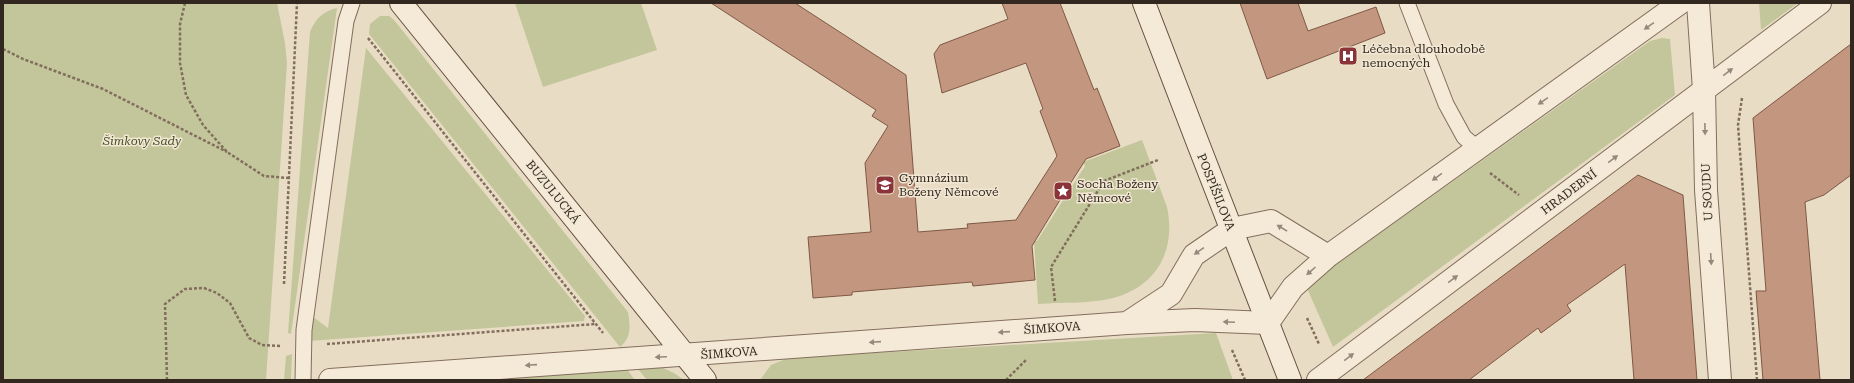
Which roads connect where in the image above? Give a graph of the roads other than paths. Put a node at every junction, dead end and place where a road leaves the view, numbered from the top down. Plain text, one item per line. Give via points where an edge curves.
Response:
1 (401, 3) edge
2 (1144, 3) edge
3 (1407, 3) edge
4 (1680, 3) edge
5 (1698, 3) edge
6 (1820, 3) edge
7 (351, 8) edge
8 (1704, 90) junction
9 (1472, 152) junction
10 (1232, 229) junction
11 (1328, 256) junction
12 (1127, 323) junction
13 (1268, 323) junction
14 (685, 356) junction
15 (303, 380) edge
16 (330, 380) edge
17 (705, 380) edge
18 (1290, 380) edge
19 (1318, 380) edge
20 (1720, 380) edge

1 - 14 street, BUZULUCKÁ
2 - 10 street, POSPÍŠILOVA via 1215,191
3 - 9 lane via 1446,104
4 -> 9 street
5 - 8 street, U SOUDU
8 -> 6 street, HRADEBNÍ
7 - 15 lane via 346,22 304,330
19 -> 8 street, HRADEBNÍ
8 -> 20 street, U SOUDU via 1706,190
9 -> 11 street
11 -> 10 street via 1271,221
10 -> 12 street, ŠIMKOVA via 1194,255 1171,294
10 - 13 street, POSPÍŠILOVA
11 -> 13 street via 1293,287
13 -> 12 street, ŠIMKOVA via 1195,320
12 -> 14 street, ŠIMKOVA
13 - 18 street, POSPÍŠILOVA
14 -> 16 street, ŠIMKOVA
14 - 17 street, BUZULUCKÁ

